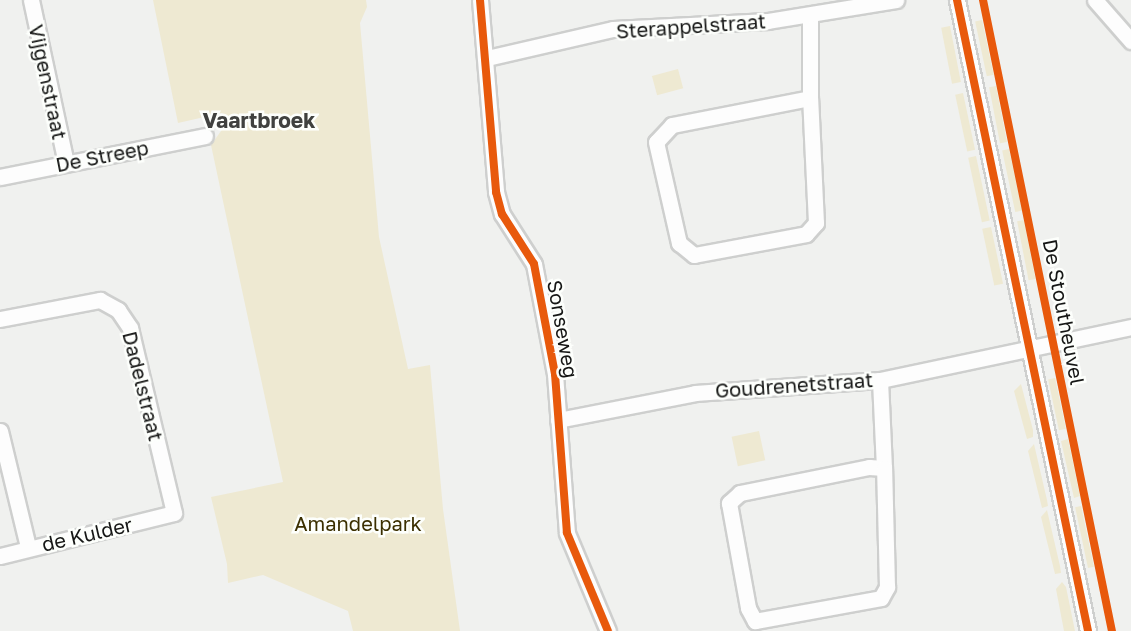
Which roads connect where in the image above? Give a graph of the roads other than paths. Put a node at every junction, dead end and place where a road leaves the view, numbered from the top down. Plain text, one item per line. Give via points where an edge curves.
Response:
1 (31, 0) edge
2 (480, 0) edge
3 (896, 0) edge
4 (957, 0) edge
5 (1095, 0) edge
6 (810, 16) junction
7 (1131, 40) edge
8 (487, 58) junction
9 (810, 98) junction
10 (205, 136) dead end
11 (66, 163) junction
12 (0, 177) edge
13 (0, 319) edge
14 (1131, 327) edge
15 (1029, 348) junction
16 (880, 380) junction
17 (558, 420) junction
18 (0, 431) edge
19 (884, 468) junction
20 (174, 513) joint
21 (28, 548) junction
22 (0, 556) edge
23 (608, 631) edge
24 (1088, 631) edge

1 - 11 street, Vijgenstraat
2 - 8 street, Sonseweg
3 - 6 street, Sterappelstraat
4 - 15 street, De Stoutheuvel
5 - 7 street
6 - 8 street, Sterappelstraat via 613,29
6 - 9 street
8 - 17 street, Sonseweg via 496,192 502,214 534,264 555,374
9 - 9 street via 672,125 656,142 679,243 694,255 806,234 816,223
10 - 11 street, De Streep
11 - 12 street, De Streep
13 - 20 street, Dadelstraat via 100,300 118,310 130,328
14 - 15 street, Goudrenetstraat
15 - 16 street, Goudrenetstraat
15 - 24 street, De Stoutheuvel
16 - 17 street, Goudrenetstraat via 695,393
16 - 19 street
17 - 23 street, Sonseweg via 567,533
18 - 21 street
19 - 19 street via 869,466 740,493 732,498 730,513 748,608 755,621 881,598 887,587
20 - 21 street, de Kulder
21 - 22 street, de Kulder

